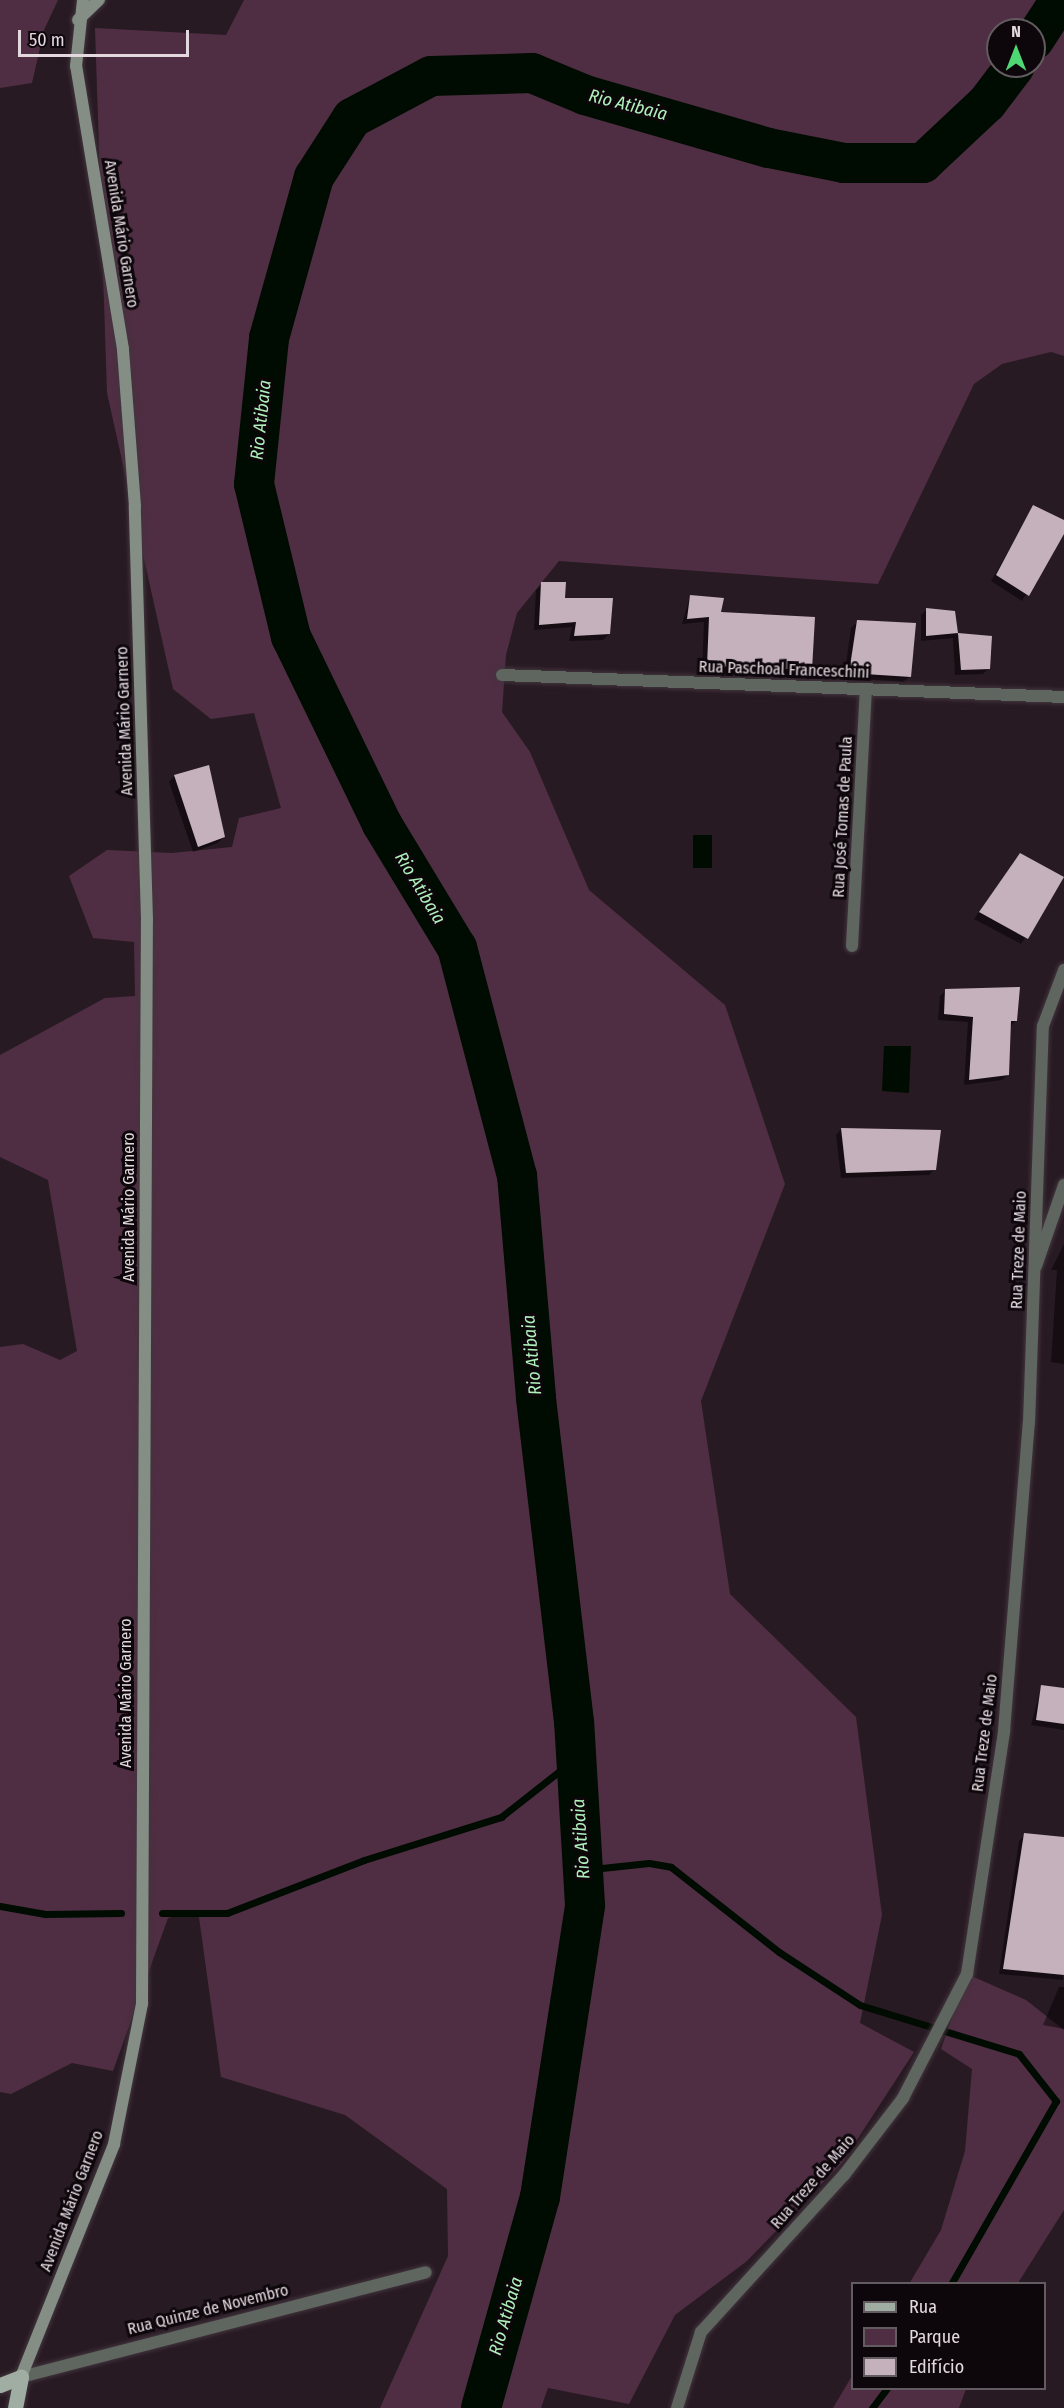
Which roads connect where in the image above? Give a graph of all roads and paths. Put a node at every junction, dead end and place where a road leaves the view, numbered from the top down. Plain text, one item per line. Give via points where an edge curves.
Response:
1 (83, 0) edge
2 (99, 0) edge
3 (77, 20) junction
4 (502, 675) dead end
5 (866, 689) junction
6 (1064, 697) edge
7 (852, 946) dead end
8 (1064, 970) edge
9 (1064, 1185) edge
10 (1034, 1270) junction
11 (426, 2272) dead end
12 (21, 2377) junction
13 (0, 2385) edge
14 (15, 2408) edge
15 (677, 2408) edge

1 - 3 main road, Avenida Mário Garnero
2 - 3 main road
3 - 12 main road, Avenida Mário Garnero via 76,66 123,349 135,506 147,920 142,2004 114,2144
4 - 5 street, Rua Paschoal Franceschini
5 - 6 street, Rua Paschoal Franceschini
5 - 7 street, Rua José Tomas de Paula
8 - 10 street, Rua Treze de Maio via 1043,1026
9 - 10 street
10 - 15 street, Rua Treze de Maio via 1029,1423 1005,1731 967,1974 903,2098 844,2175 701,2331
11 - 12 street, Rua Quinze de Novembro
12 - 13 main road, Rua Quinze de Novembro
12 - 14 main road

